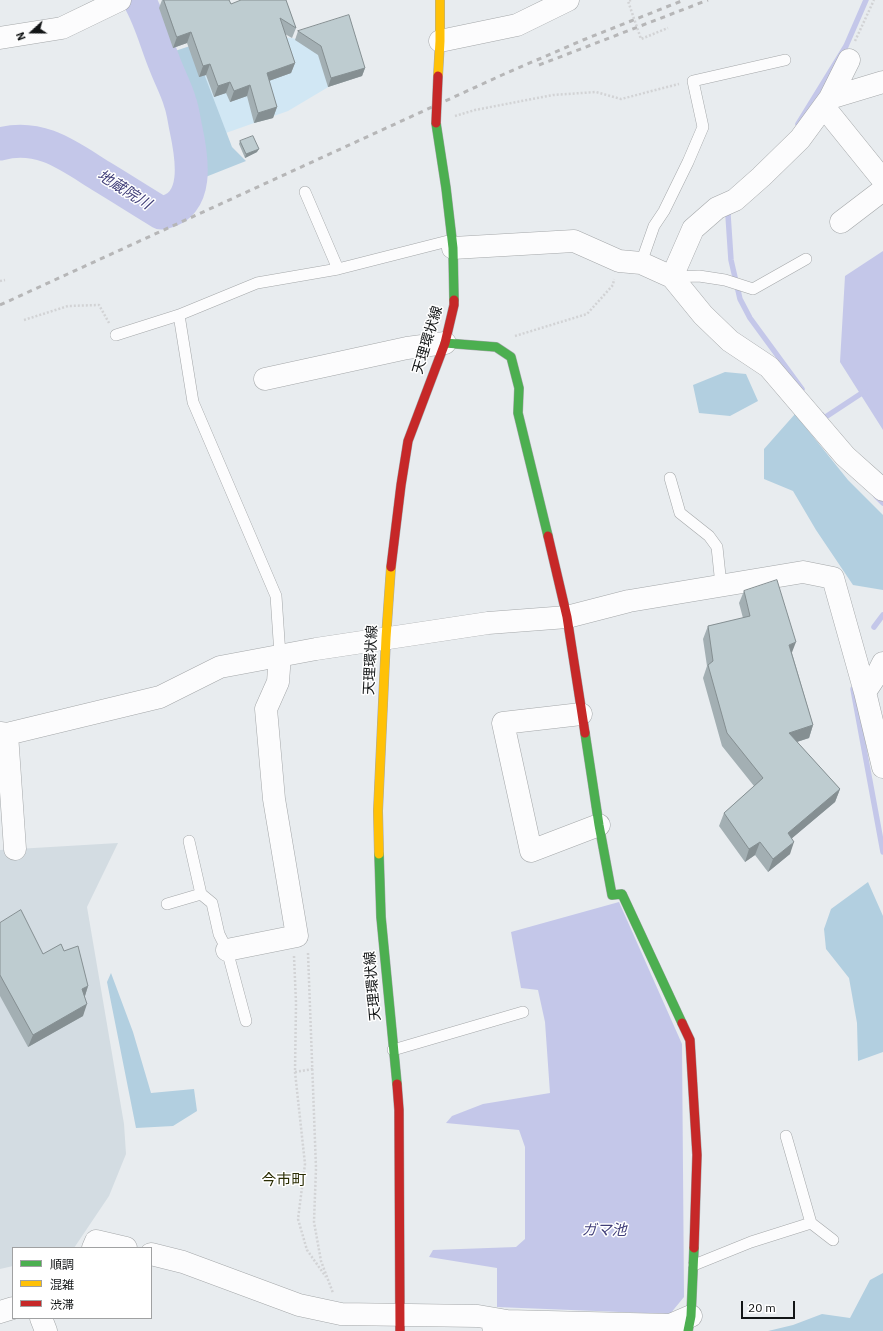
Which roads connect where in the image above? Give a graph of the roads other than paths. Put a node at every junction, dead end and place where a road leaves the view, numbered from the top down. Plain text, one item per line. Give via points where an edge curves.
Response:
1 (120, 0) edge
2 (440, 0) edge
3 (568, 0) edge
4 (0, 38) edge
5 (440, 41) junction
6 (785, 60) dead end
7 (849, 60) road end
8 (883, 82) edge
9 (827, 102) junction
10 (883, 180) edge
11 (883, 190) edge
12 (305, 192) dead end
13 (840, 222) dead end
14 (452, 244) junction
15 (806, 259) dead end
16 (641, 263) junction
17 (338, 269) junction
18 (672, 278) junction
19 (179, 315) junction
20 (116, 335) road end
21 (445, 342) junction
22 (265, 379) dead end
23 (670, 478) dead end
24 (883, 490) edge
25 (721, 585) junction
26 (567, 617) junction
27 (386, 638) junction
28 (280, 655) junction
29 (883, 663) edge
30 (866, 692) junction
31 (581, 714) junction
32 (4, 734) edge
33 (883, 767) edge
34 (599, 825) junction
35 (189, 841) dead end
36 (15, 849) dead end
37 (201, 894) junction
38 (167, 904) dead end
39 (227, 950) junction
40 (523, 1012) dead end
41 (246, 1021) dead end
42 (393, 1050) junction
43 (786, 1136) dead end
44 (811, 1223) junction
45 (833, 1240) dead end
46 (93, 1247) edge
47 (122, 1247) edge
48 (152, 1254) edge
49 (694, 1265) junction
50 (12, 1308) edge
51 (0, 1312) edge
52 (41, 1319) edge
53 (507, 1321) junction
54 (400, 1323) edge
55 (690, 1324) edge
56 (46, 1331) edge
57 (480, 1331) edge

1 - 4 street via 62,28
2 - 5 main road, 天理環状線
3 - 5 street via 516,25
5 - 14 main road, 天理環状線, bridge via 436,122
6 - 16 lane via 693,81 704,127 664,211 654,226
7 - 9 street
8 - 9 street
9 - 10 street
9 - 18 street via 800,139 761,177 693,228
11 - 13 street
12 - 17 lane
14 - 16 street via 574,241 619,261
14 - 17 lane
14 - 21 main road, 天理環状線 via 454,305
15 - 18 lane via 753,288 699,276
16 - 18 street
17 - 19 lane via 257,283
18 - 24 street via 703,315 730,341 769,367 844,456
19 - 20 lane
19 - 28 lane via 193,402 276,596
21 - 22 street
21 - 26 main road via 496,347 511,357 520,388 518,413
21 - 27 main road, 天理環状線 via 408,441 392,560
23 - 25 lane via 680,513 710,536 716,547
25 - 26 street via 629,601
25 - 30 street via 803,572 834,578
26 - 27 street via 488,623
26 - 31 main road
27 - 28 street
27 - 42 main road, 天理環状線 via 378,811 381,917
28 - 32 street via 220,667 160,697
28 - 39 street via 278,682 266,709 274,799 297,936
29 - 30 street
30 - 33 street
31 - 34 main road
31 - 34 street via 503,723 531,852
32 - 36 street
34 - 49 main road via 612,895 622,894 690,1040 697,1155
35 - 37 lane
37 - 38 lane
37 - 39 lane via 212,903 219,934
39 - 41 lane
40 - 42 lane
42 - 54 main road, 天理環状線 via 399,1110
43 - 44 lane
44 - 45 lane
44 - 49 lane via 751,1242
46 - 47 street via 96,1241
48 - 54 street via 183,1262 299,1305
49 - 55 main road
50 - 51 street
52 - 56 street
53 - 54 street via 478,1316
53 - 55 street
53 - 57 street

